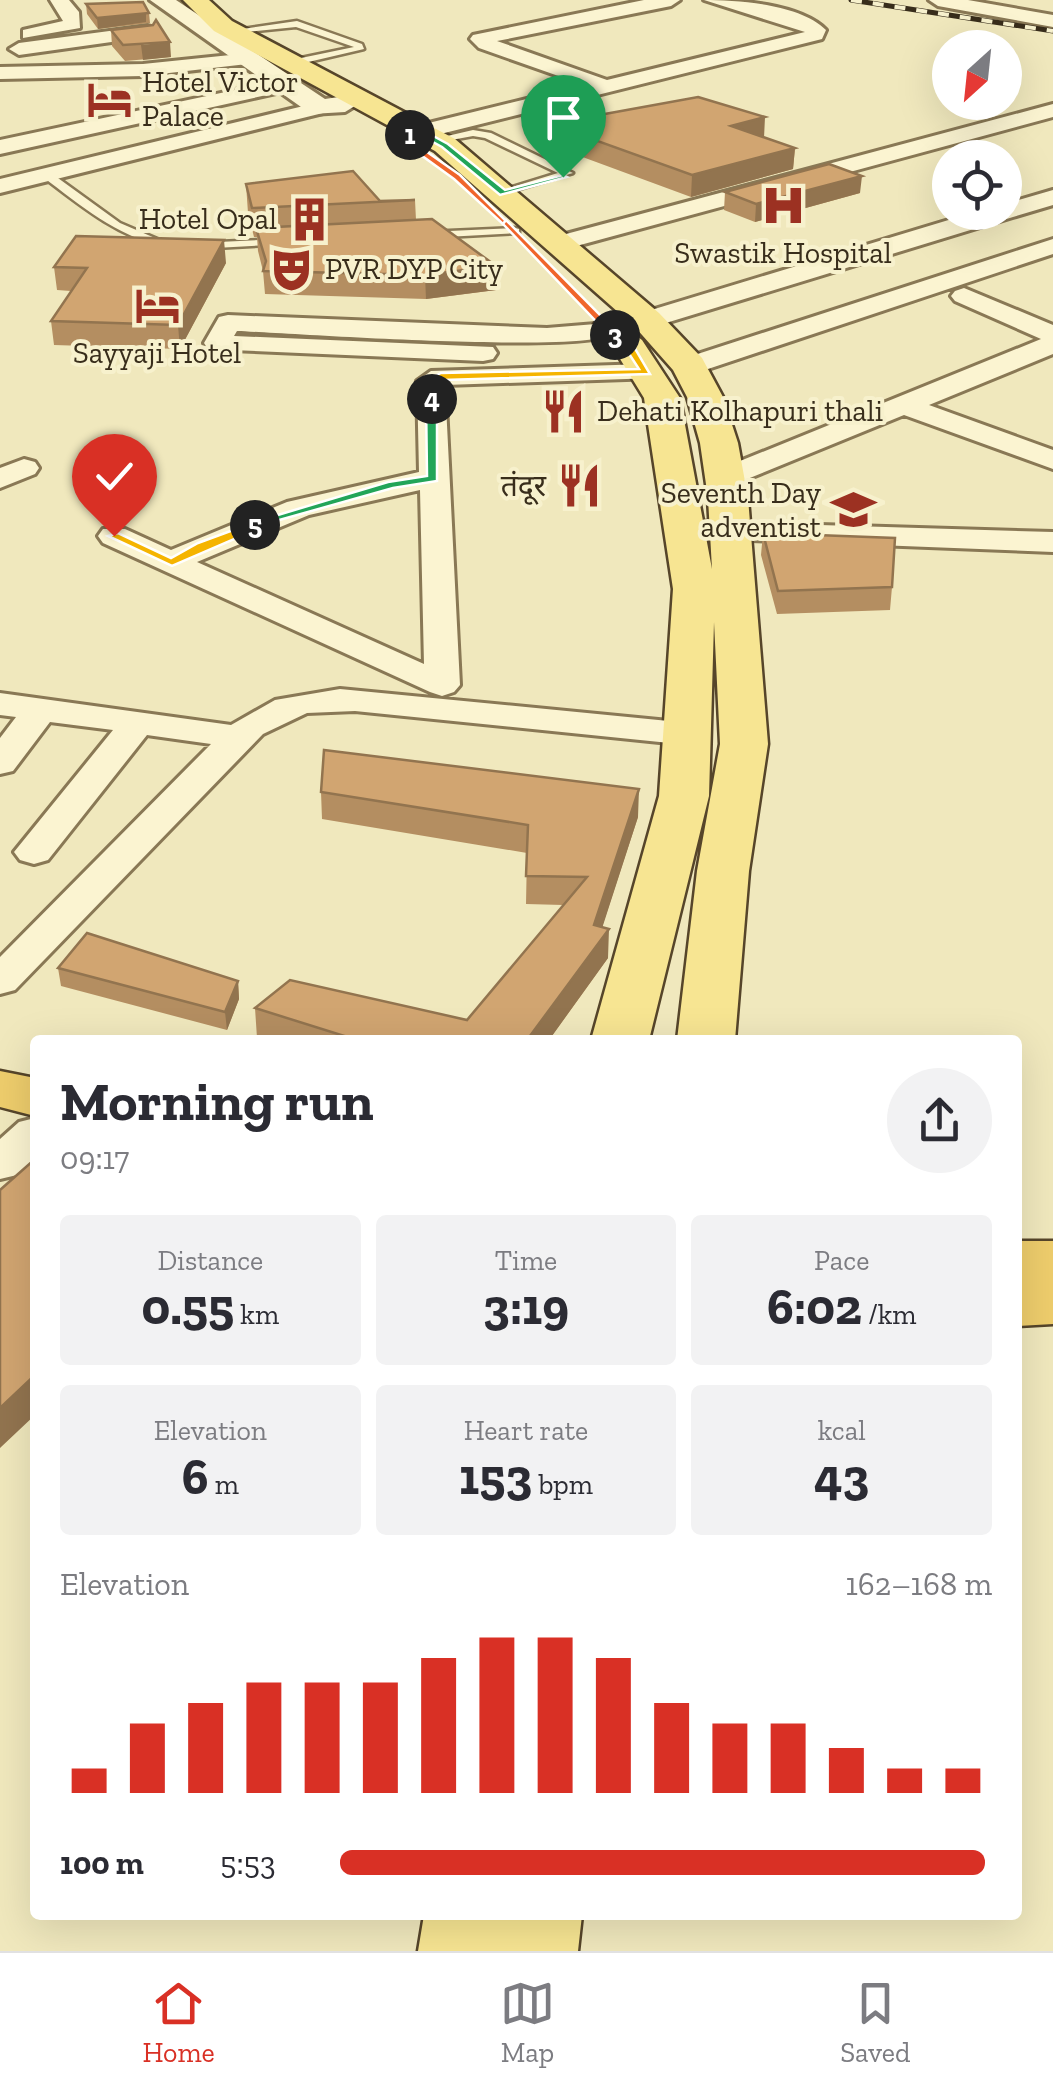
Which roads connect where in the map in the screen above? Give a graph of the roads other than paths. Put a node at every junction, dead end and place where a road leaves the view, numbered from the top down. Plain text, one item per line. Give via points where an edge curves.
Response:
1 (195, 0) edge
2 (211, 0) edge
3 (671, 0) edge
4 (713, 0) edge
5 (938, 0) edge
6 (163, 3) edge
7 (72, 8) edge
8 (795, 20) junction
9 (1053, 20) edge
10 (247, 29) junction
11 (147, 32) edge
12 (0, 38) edge
13 (662, 51) dead end
14 (0, 52) edge
15 (250, 59) junction
16 (304, 60) junction
17 (605, 64) dead end
18 (567, 72) junction
19 (0, 73) edge
20 (532, 80) dead end
21 (287, 85) junction
22 (611, 88) junction
23 (342, 104) junction
24 (1053, 110) edge
25 (419, 136) junction
26 (0, 147) edge
27 (47, 175) junction
28 (0, 186) edge
29 (1053, 197) edge
30 (1022, 206) edge
31 (509, 212) junction
32 (954, 230) edge
33 (421, 236) edge
34 (290, 242) edge
35 (560, 244) junction
36 (1053, 246) edge
37 (964, 296) dead end
38 (1053, 336) edge
39 (634, 344) junction
40 (1053, 344) edge
41 (689, 366) junction
42 (903, 405) junction
43 (1053, 460) edge
44 (724, 478) junction
45 (433, 479) junction
46 (686, 530) junction
47 (730, 531) junction
48 (114, 536) dead end
49 (1053, 542) edge
50 (172, 562) junction
51 (0, 704) edge
52 (40, 710) junction
53 (138, 723) junction
54 (689, 734) junction
55 (239, 737) junction
56 (0, 764) edge
57 (34, 852) dead end
58 (0, 981) edge
59 (621, 1035) edge
60 (707, 1035) edge
61 (0, 1064) edge
62 (30, 1069) edge
63 (0, 1089) edge
64 (30, 1096) edge
65 (30, 1137) edge
66 (0, 1164) edge
67 (1022, 1263) edge
68 (1053, 1263) edge
69 (1053, 1302) edge
70 (1022, 1303) edge
71 (466, 1920) edge
72 (538, 1920) edge
73 (461, 1951) edge
74 (535, 1951) edge

1 - 23 main road
2 - 10 street
3 - 18 street via 480,41
4 - 8 street
5 - 9 street
6 - 15 street
6 - 23 main road
7 - 12 street via 71,27
8 - 13 street
8 - 22 street via 816,35
10 - 16 street
10 - 16 lane via 297,24 359,46
11 - 14 street
15 - 19 street via 143,70
15 - 21 street
16 - 23 street via 344,83
17 - 18 street
18 - 20 street
18 - 22 street
21 - 23 street
21 - 26 street
22 - 25 street
23 - 25 main road
23 - 27 street
24 - 35 street
25 - 31 main road via 457,177
25 - 31 lane via 487,135 568,173
27 - 28 street
27 - 34 lane via 134,237 180,245
29 - 30 street
31 - 33 lane
31 - 35 main road
31 - 39 main road
32 - 39 street
35 - 39 main road
36 - 41 street
37 - 38 street
39 - 39 street via 574,356 217,342 228,322
39 - 41 main road
39 - 45 street via 431,381
39 - 46 main road via 662,398
40 - 42 street
41 - 44 main road via 705,397
42 - 43 street
42 - 44 street
44 - 47 main road
45 - 50 street via 294,512
45 - 50 street via 442,685
46 - 47 street
46 - 54 main road via 694,589
47 - 49 street
47 - 60 main road via 744,744
48 - 50 street
51 - 52 street
52 - 53 street
52 - 56 street
53 - 55 street
53 - 57 street
54 - 55 street via 322,698 275,710
54 - 59 main road via 684,796
55 - 58 street
61 - 62 highway
63 - 64 highway
65 - 66 street
67 - 68 highway
69 - 70 highway
71 - 73 main road
72 - 74 main road

